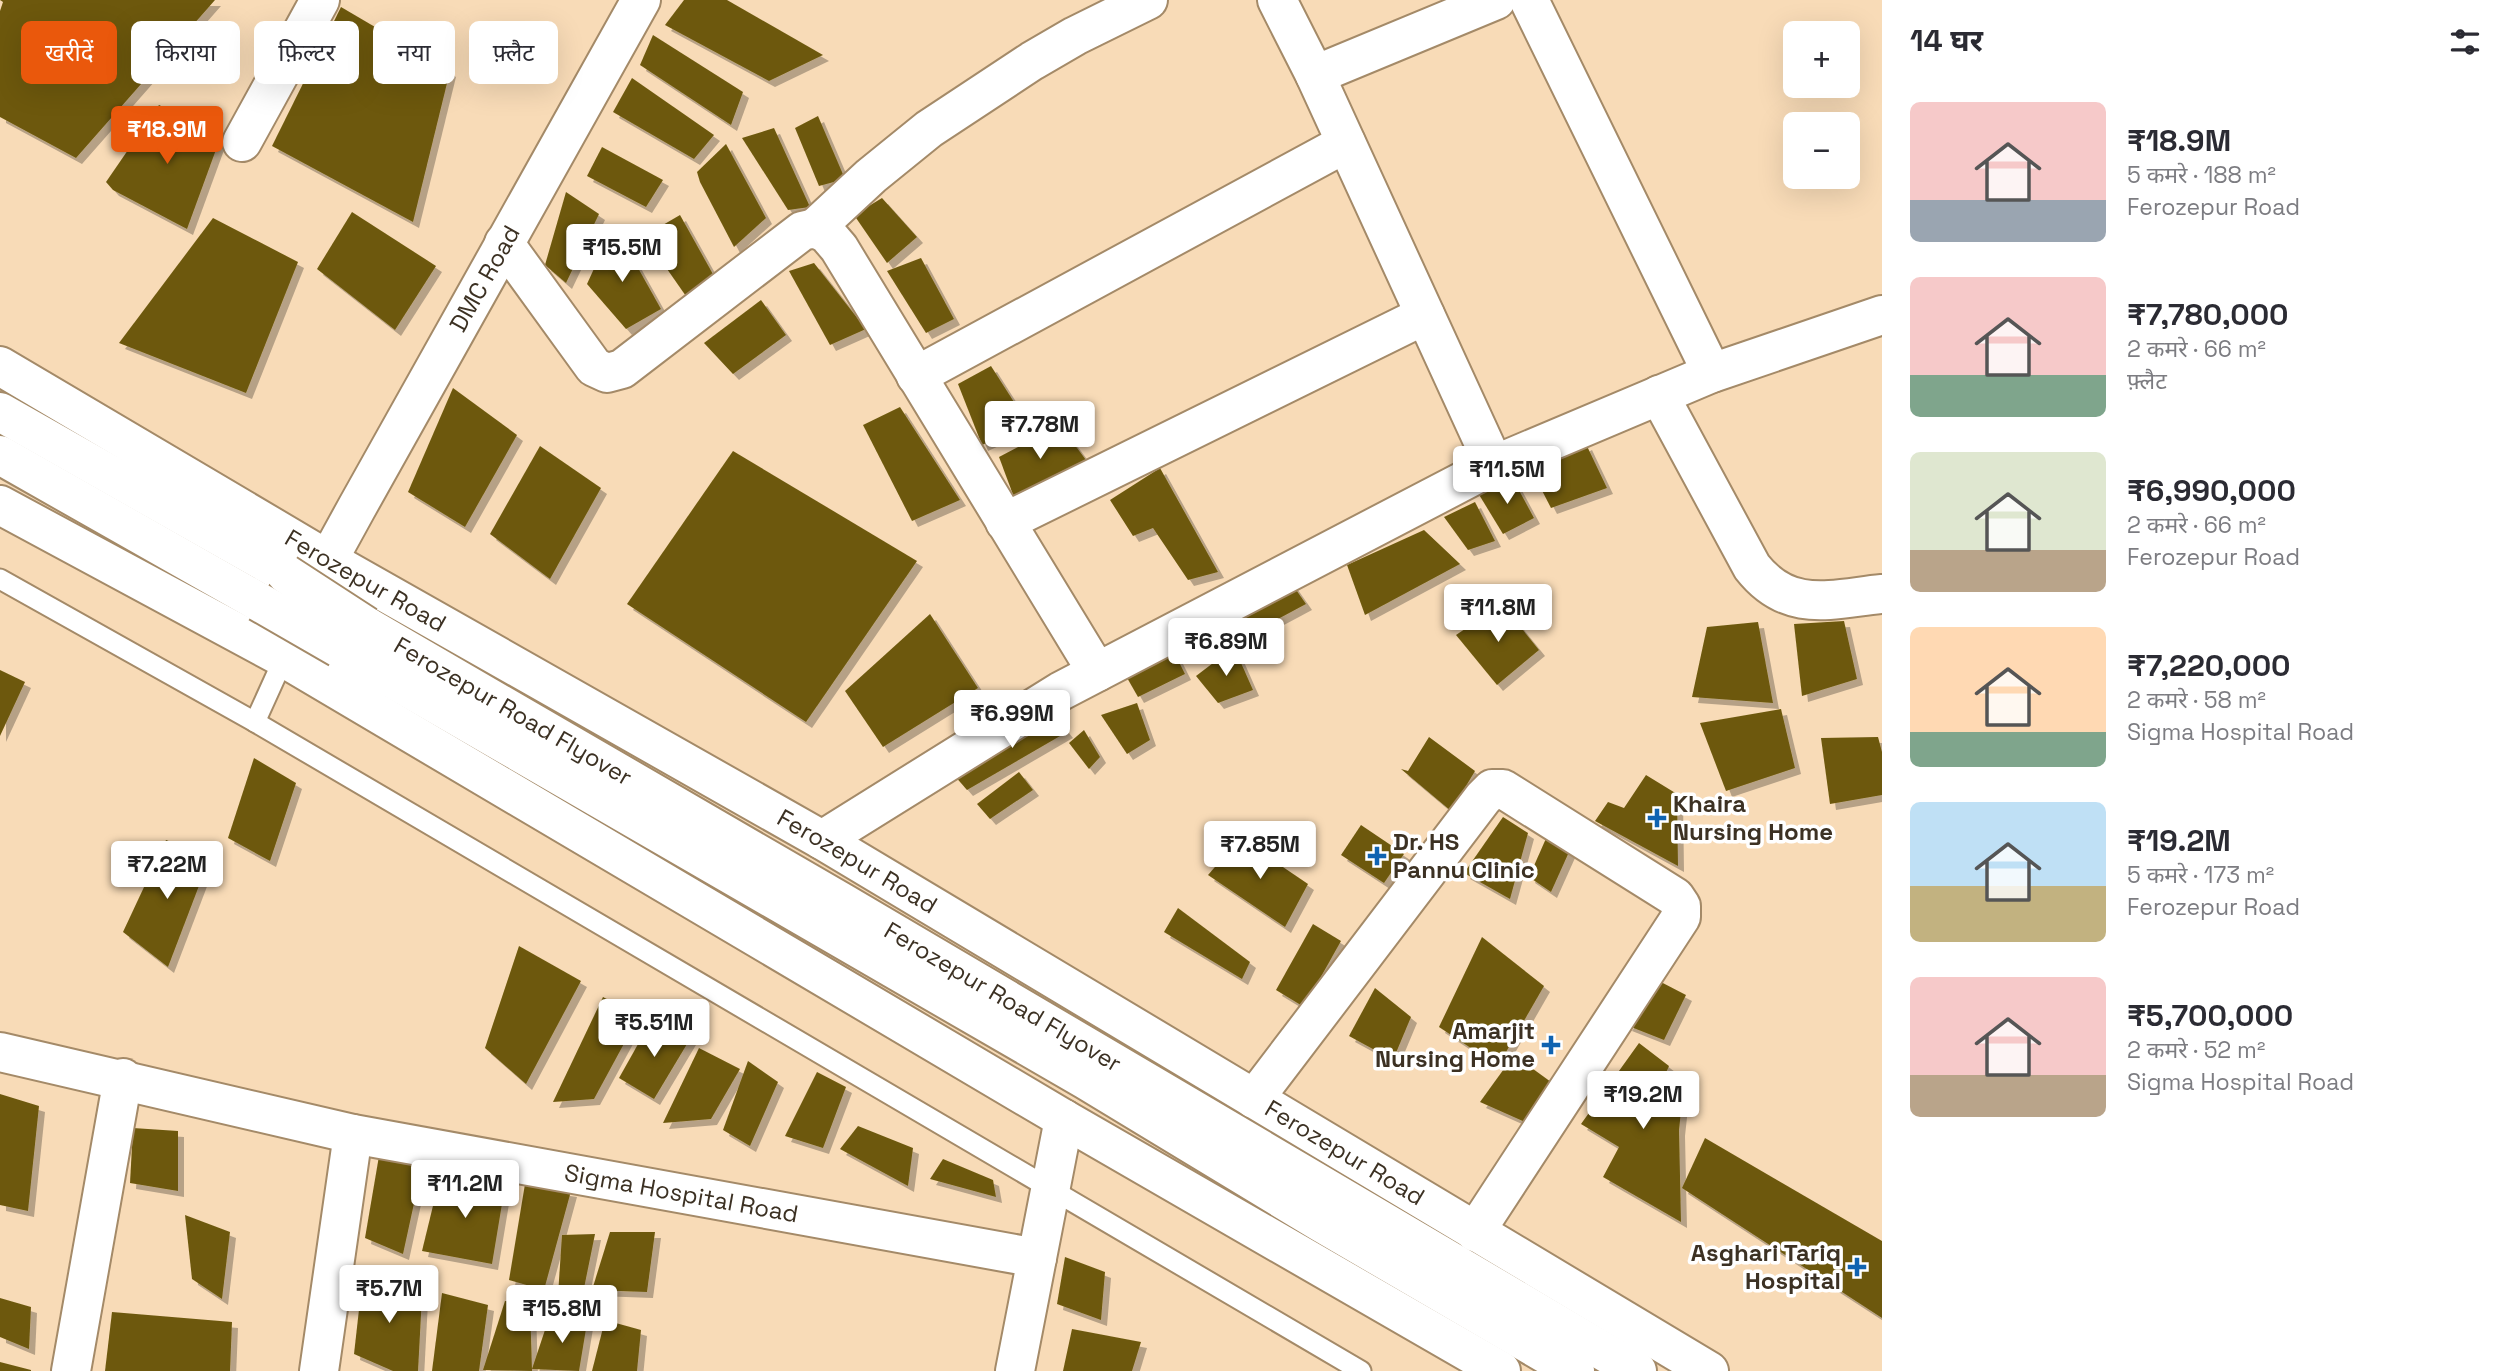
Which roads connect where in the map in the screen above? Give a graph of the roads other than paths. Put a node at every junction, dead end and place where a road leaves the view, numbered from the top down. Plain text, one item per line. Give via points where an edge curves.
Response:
1 (320, 0) edge
2 (641, 0) edge
3 (1148, 0) edge
4 (1277, 0) edge
5 (1496, 0) edge
6 (1529, 0) edge
7 (1315, 75) junction
8 (242, 142) dead end
9 (1346, 143) junction
10 (815, 228) junction
11 (504, 243) junction
12 (1882, 314) edge
13 (1425, 315) junction
14 (0, 366) edge
15 (1712, 373) junction
16 (916, 376) junction
17 (1659, 395) junction
18 (0, 412) edge
19 (0, 455) edge
20 (1494, 465) junction
21 (0, 505) edge
22 (1005, 522) junction
23 (328, 560) junction
24 (0, 579) edge
25 (1882, 594) edge
26 (353, 637) junction
27 (284, 659) junction
28 (1097, 672) junction
29 (256, 722) junction
30 (822, 841) junction
31 (0, 1052) edge
32 (123, 1079) junction
33 (1254, 1099) junction
34 (1064, 1119) junction
35 (354, 1133) junction
36 (1051, 1189) junction
37 (1475, 1232) junction
38 (1038, 1258) junction
39 (71, 1371) edge
40 (318, 1371) edge
41 (1015, 1371) edge
42 (1361, 1371) edge
43 (1501, 1371) edge
44 (1575, 1371) edge
45 (1637, 1371) edge
46 (1709, 1371) edge

1 - 8 street
2 - 11 street, DMC Road
3 - 10 street via 1032,61 929,129
4 - 7 street
5 - 7 street
6 - 15 street
7 - 9 street
9 - 13 street
9 - 16 street
10 - 11 street via 802,232 622,369 607,373 594,367
10 - 16 street via 839,248
11 - 23 street, DMC Road
12 - 15 street
13 - 20 street
13 - 22 street
14 - 23 street, Ferozepur Road
15 - 17 street
16 - 22 street
17 - 20 street
17 - 25 street via 1752,567 1773,589 1792,598 1818,601
18 - 26 street, Ferozepur Road, bridge via 286,574
19 - 26 street, bridge via 259,602
20 - 28 street
21 - 27 street
22 - 28 street
23 - 27 street, DMC Road
23 - 30 street, Ferozepur Road
24 - 29 lane
26 - 44 street, Ferozepur Road Flyover
26 - 45 street, Ferozepur Road Flyover via 843,903
27 - 29 lane
27 - 34 street
28 - 30 street
29 - 36 lane
30 - 33 street, Ferozepur Road
31 - 32 street, Sigma Hospital Road
32 - 35 street, Sigma Hospital Road
32 - 39 street
33 - 37 street, Ferozepur Road
33 - 37 street via 1483,797 1492,789 1503,789 1675,897 1681,916
34 - 36 street
34 - 43 street
35 - 38 street, Sigma Hospital Road
35 - 40 street
36 - 38 street
36 - 42 lane
37 - 46 street, Ferozepur Road
38 - 41 street

